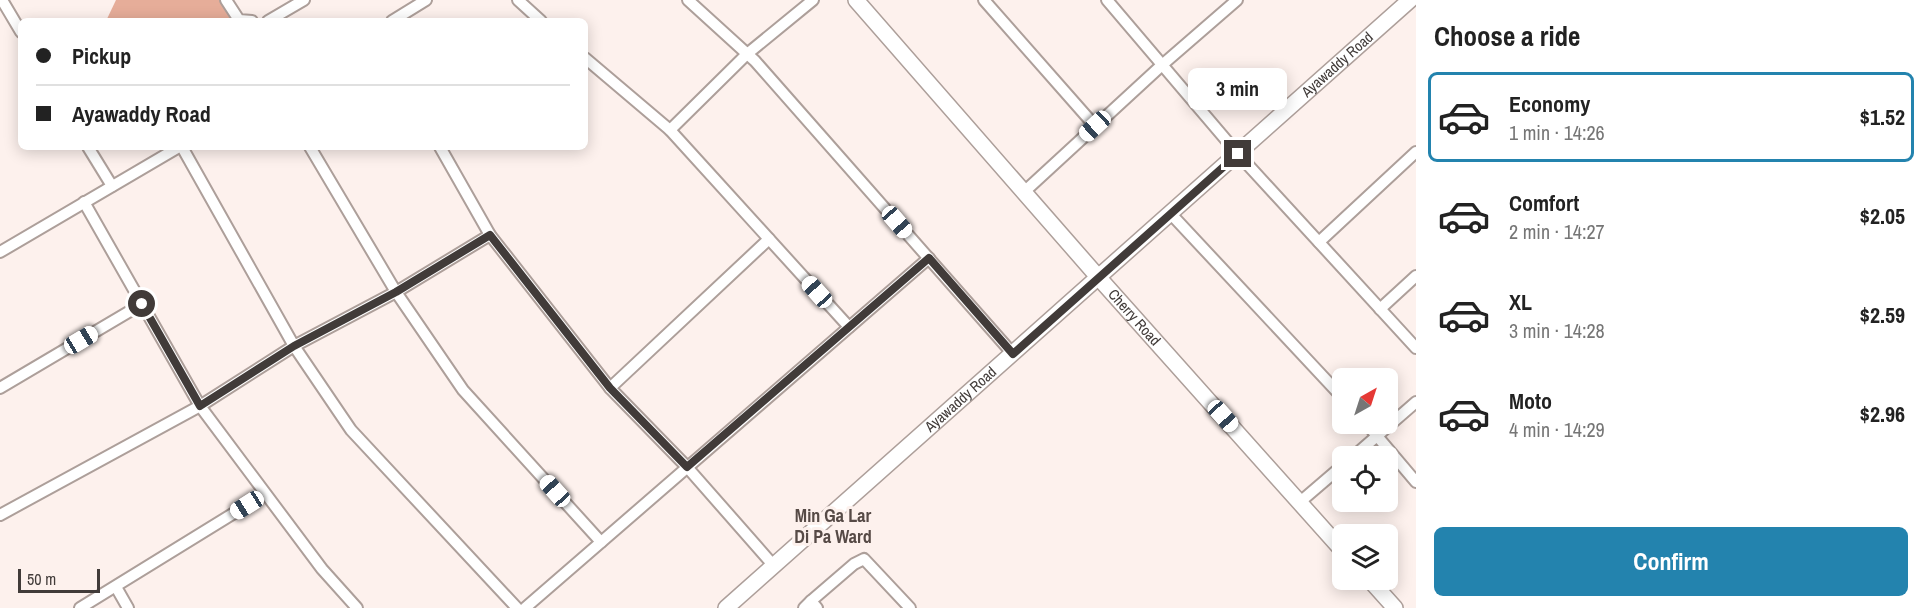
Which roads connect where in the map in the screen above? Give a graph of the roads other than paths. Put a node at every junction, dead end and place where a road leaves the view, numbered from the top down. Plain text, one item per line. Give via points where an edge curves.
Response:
1 (2, 0) edge
2 (226, 0) edge
3 (304, 0) edge
4 (403, 0) edge
5 (426, 0) edge
6 (518, 0) edge
7 (688, 0) edge
8 (813, 0) edge
9 (856, 0) edge
10 (984, 0) edge
11 (1107, 0) edge
12 (1237, 0) edge
13 (1410, 0) edge
14 (409, 10) junction
15 (238, 18) edge
16 (273, 18) edge
17 (397, 18) edge
18 (538, 18) edge
19 (18, 27) edge
20 (747, 54) junction
21 (588, 61) edge
22 (1162, 65) junction
23 (1095, 126) junction
24 (670, 130) junction
25 (90, 150) edge
26 (175, 150) edge
27 (182, 150) edge
28 (312, 150) edge
29 (442, 150) edge
30 (1416, 152) edge
31 (1238, 154) junction
32 (112, 186) junction
33 (1024, 192) junction
34 (84, 202) junction
35 (1171, 214) junction
36 (490, 235) junction
37 (769, 239) junction
38 (1319, 242) junction
39 (0, 252) edge
40 (929, 258) junction
41 (1416, 276) edge
42 (1099, 278) junction
43 (396, 292) junction
44 (142, 304) junction
45 (1380, 309) junction
46 (849, 327) junction
47 (294, 346) junction
48 (1416, 348) edge
49 (1013, 354) junction
50 (1332, 387) edge
51 (0, 388) edge
52 (610, 388) junction
53 (1416, 402) edge
54 (200, 406) junction
55 (1378, 435) junction
56 (1365, 446) edge
57 (687, 467) junction
58 (1332, 475) edge
59 (1416, 482) edge
60 (266, 494) junction
61 (1300, 502) junction
62 (0, 515) edge
63 (1332, 539) edge
64 (601, 542) junction
65 (774, 566) junction
66 (116, 587) junction
67 (1379, 590) edge
68 (810, 606) edge
69 (80, 608) edge
70 (128, 608) edge
71 (357, 608) edge
72 (517, 608) edge
73 (525, 608) edge
74 (726, 608) edge
75 (910, 608) edge
76 (1395, 608) edge

1 - 19 street
2 - 15 street
3 - 16 street
4 - 14 street
5 - 14 street
6 - 18 street
7 - 20 street
8 - 20 street
9 - 33 street, Cherry Road
10 - 23 street
11 - 22 street
12 - 22 street
13 - 31 street, Ayawaddy Road
14 - 17 street
20 - 24 street
20 - 40 street
21 - 24 street
22 - 23 street
22 - 31 street
23 - 33 street
24 - 37 street
25 - 32 street
26 - 32 street
27 - 47 street
28 - 43 street
29 - 36 street
30 - 38 street
31 - 35 street, Ayawaddy Road
31 - 38 street
32 - 34 street
33 - 42 street, Cherry Road
34 - 39 street
34 - 44 street
35 - 42 street, Ayawaddy Road
35 - 50 street
36 - 43 street
36 - 52 street
37 - 46 street
37 - 52 street
38 - 45 street
40 - 46 street
40 - 49 street
41 - 45 street
42 - 49 street, Ayawaddy Road
42 - 61 street, Cherry Road
43 - 47 street
43 - 64 street via 463,390
44 - 51 street
44 - 54 street
45 - 48 street
46 - 57 street
47 - 54 street
47 - 72 street via 351,430
49 - 65 street, Ayawaddy Road
52 - 57 street
53 - 55 street
54 - 60 street
54 - 62 street
55 - 56 street
55 - 59 street
57 - 64 street
57 - 65 street
58 - 61 street
60 - 66 street
60 - 71 street via 322,569
61 - 63 street, Cherry Road
64 - 73 street
65 - 74 street, Ayawaddy Road
66 - 69 street
66 - 70 street
67 - 76 street
68 - 75 street via 864,559

